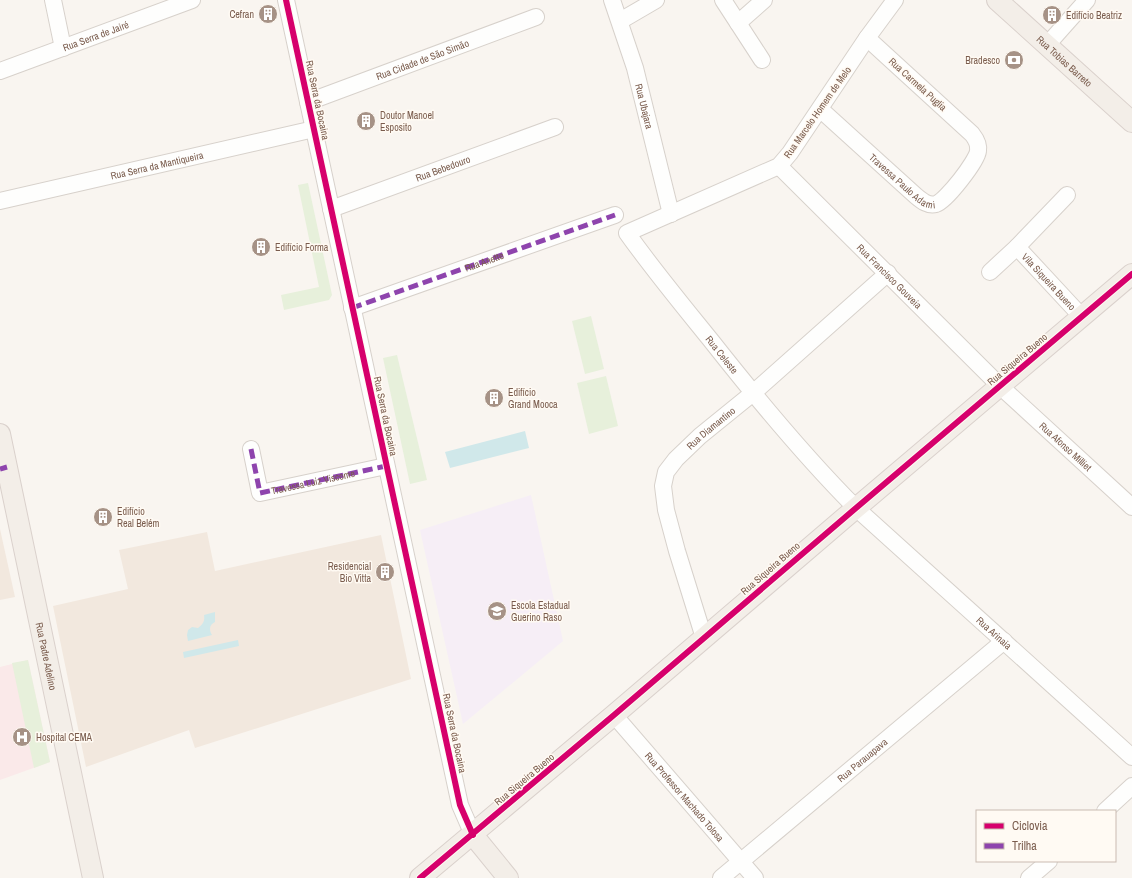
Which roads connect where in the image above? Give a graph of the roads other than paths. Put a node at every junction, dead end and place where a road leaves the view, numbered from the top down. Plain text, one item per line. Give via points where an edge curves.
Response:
1 (53, 0) edge
2 (192, 0) edge
3 (286, 0) edge
4 (612, 0) edge
5 (656, 0) edge
6 (723, 0) edge
7 (764, 0) edge
8 (895, 0) edge
9 (997, 0) edge
10 (1087, 0) edge
11 (536, 17) dead end
12 (620, 21) junction
13 (738, 23) junction
14 (867, 38) junction
15 (1047, 45) junction
16 (63, 48) junction
17 (762, 60) dead end
18 (0, 71) edge
19 (308, 102) junction
20 (820, 110) junction
21 (1132, 122) edge
22 (555, 127) dead end
23 (314, 129) junction
24 (968, 130) joint
25 (779, 166) junction
26 (1067, 195) dead end
27 (0, 201) edge
28 (331, 209) junction
29 (672, 214) junction
30 (615, 215) dead end
31 (1017, 247) junction
32 (990, 272) dead end
33 (888, 273) junction
34 (1132, 274) edge
35 (352, 308) junction
36 (1082, 317) junction
37 (1000, 386) junction
38 (753, 393) junction
39 (0, 434) edge
40 (251, 449) dead end
41 (386, 466) junction
42 (3, 468) edge
43 (1132, 506) edge
44 (856, 508) junction
45 (704, 638) junction
46 (1004, 641) junction
47 (614, 715) junction
48 (1132, 757) edge
49 (1132, 786) edge
50 (1106, 810) edge
51 (473, 835) junction
52 (740, 860) junction
53 (1048, 862) edge
54 (93, 878) edge
55 (420, 878) edge
56 (508, 878) edge
57 (720, 878) edge
58 (755, 878) edge
59 (1029, 878) edge

1 - 16 street
2 - 16 street, Rua Serra de Jairé
3 - 19 street, Rua Serra da Bocaina
4 - 12 street, Rua Ubajara
5 - 12 street
6 - 13 street
7 - 13 street
8 - 14 street, Rua Marcelo Homem de Melo
9 - 15 main road, Rua Tobias Barreto
10 - 15 street
11 - 19 street, Rua Cidade de São Simão
12 - 29 street, Rua Ubajara via 635,68
13 - 17 street
14 - 20 street, Rua Marcelo Homem de Melo
14 - 24 street, Rua Carmela Puglia
15 - 21 main road, Rua Tobias Barreto
16 - 18 street, Rua Serra de Jairé
19 - 23 street, Rua Serra da Bocaina
20 - 24 street, Travessa Paulo Adami via 916,196 930,204 936,204 946,196 976,158 978,146
20 - 25 street, Rua Marcelo Homem de Melo
22 - 28 street, Rua Bebedouro
23 - 27 street, Rua Serra da Mantiqueira
23 - 28 street, Rua Serra da Bocaina
25 - 29 street, Rua Marcelo Homem de Melo
25 - 33 street, Rua Francisco Gouveia
26 - 31 street, Vila Siqueira Bueno
28 - 35 street, Rua Serra da Bocaina
29 - 38 street, Rua Celeste via 627,233
30 - 35 street, Rua Anette
31 - 32 street, Vila Siqueira Bueno
31 - 36 street, Vila Siqueira Bueno
33 - 37 street, Rua Francisco Gouveia
33 - 38 street, Rua Diamantino
34 - 36 main road, Rua Siqueira Bueno
35 - 41 street, Rua Serra da Bocaina
36 - 37 main road, Rua Siqueira Bueno
37 - 43 street, Rua Afonso Milliet
37 - 44 main road, Rua Siqueira Bueno
38 - 44 street, Rua Celeste via 827,479
38 - 45 street, Rua Diamantino via 676,459 666,472 662,486 677,551
39 - 42 main road, Rua Padre Adelino
40 - 41 street, Travessa Luiz Viscome via 260,493
41 - 51 street, Rua Serra da Bocaina via 460,805
42 - 54 main road, Rua Padre Adelino
44 - 45 main road, Rua Siqueira Bueno
44 - 46 street, Rua Arinaia
45 - 47 main road, Rua Siqueira Bueno
46 - 48 street, Rua Arinaia
46 - 52 street, Rua Parauapava
47 - 51 main road, Rua Siqueira Bueno
47 - 52 street, Rua Professor Machado Tolosa
49 - 50 street
51 - 55 main road, Rua Siqueira Bueno
51 - 56 main road
52 - 57 street, Rua Parauapava
52 - 58 street, Rua Professor Machado Tolosa
53 - 59 street

